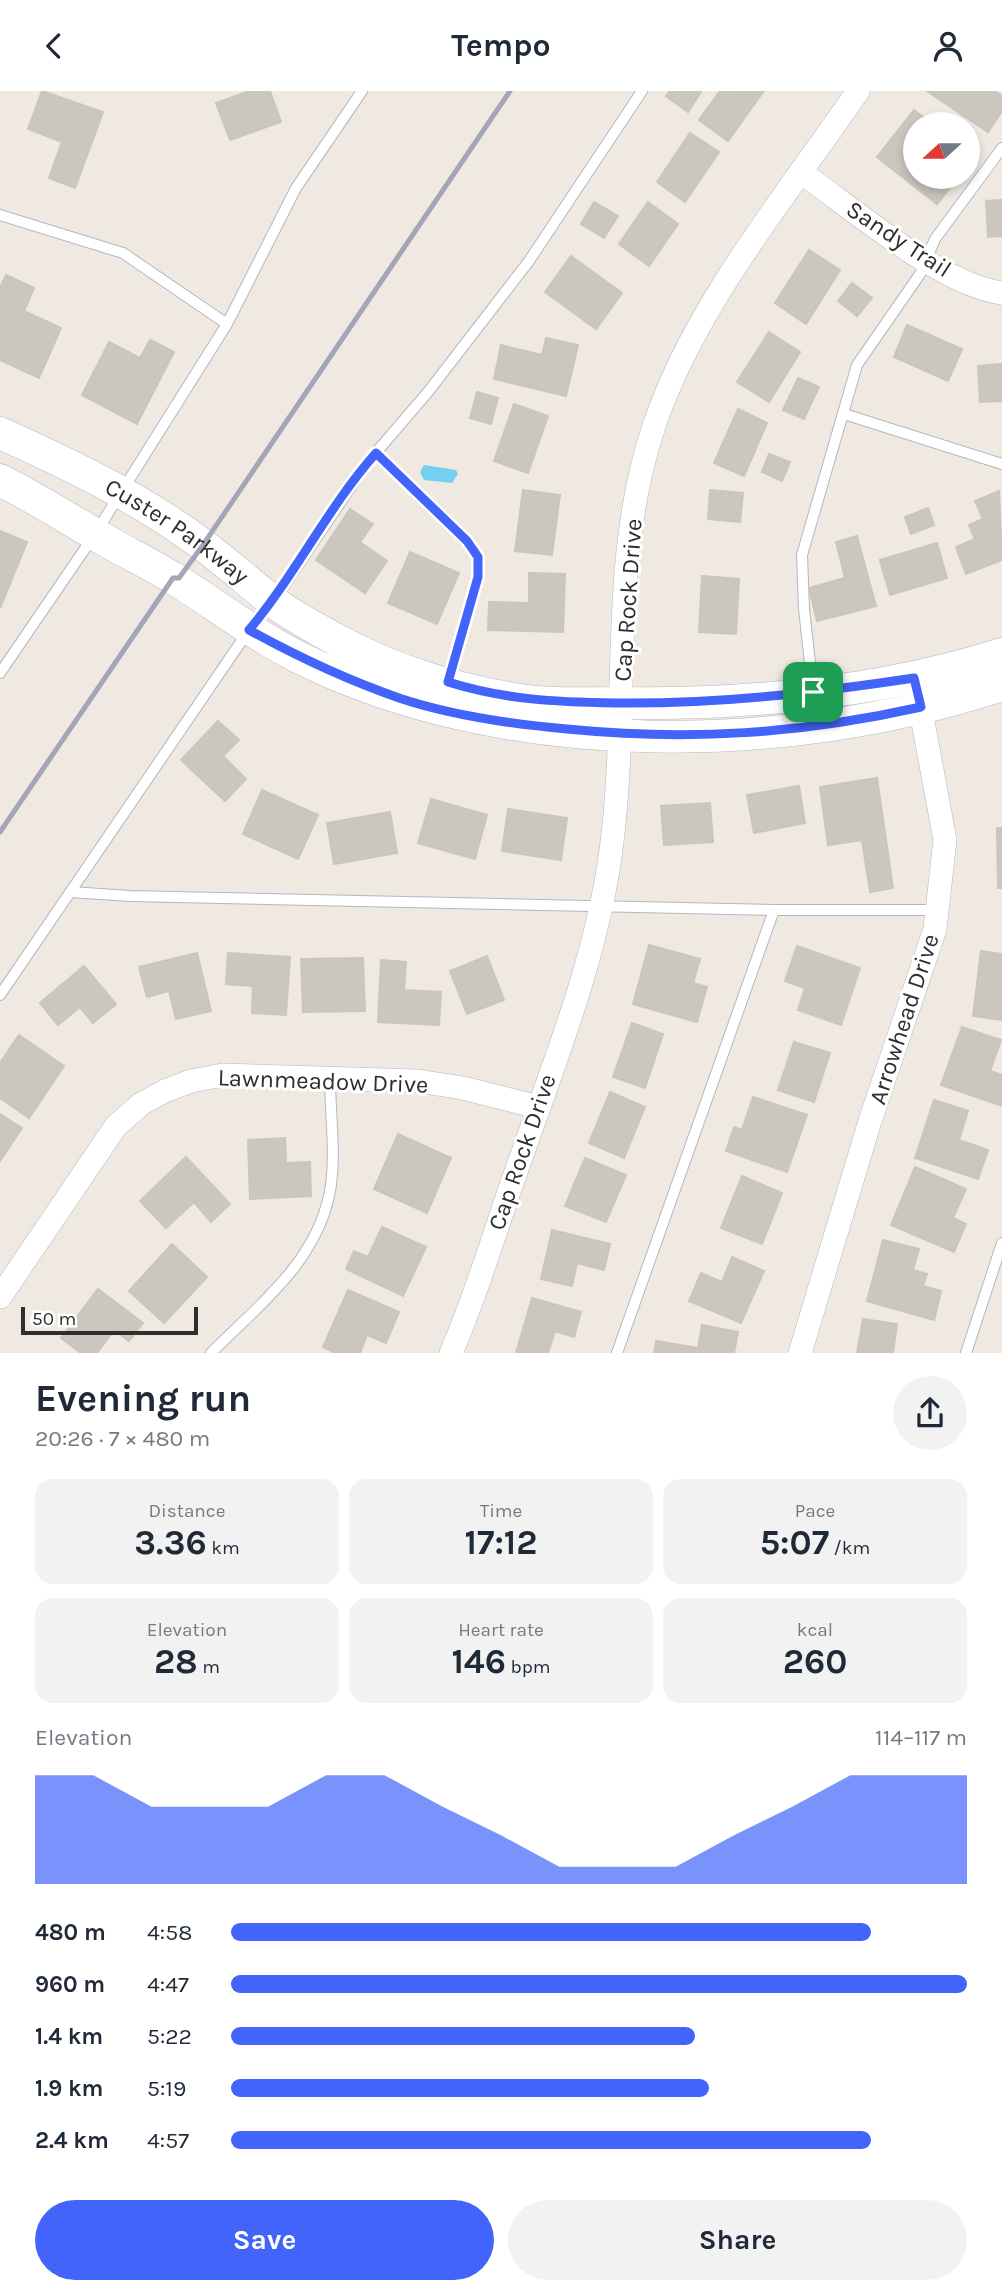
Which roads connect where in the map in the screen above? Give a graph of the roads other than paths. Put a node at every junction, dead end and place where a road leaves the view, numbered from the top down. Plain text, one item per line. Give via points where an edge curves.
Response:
1 (362, 91) edge
2 (642, 91) edge
3 (858, 91) edge
4 (1002, 148) edge
5 (802, 173) junction
6 (0, 215) edge
7 (926, 260) junction
8 (1002, 293) edge
9 (227, 324) junction
10 (844, 414) junction
11 (0, 433) edge
12 (376, 453) junction
13 (1002, 464) edge
14 (0, 480) edge
15 (121, 491) junction
16 (95, 534) junction
17 (273, 602) junction
18 (249, 630) junction
19 (1002, 655) edge
20 (0, 673) edge
21 (448, 682) junction
22 (1002, 685) edge
23 (813, 692) junction
24 (918, 692) junction
25 (621, 703) junction
26 (619, 734) junction
27 (70, 892) junction
28 (601, 906) junction
29 (774, 910) junction
30 (937, 910) junction
31 (0, 995) edge
32 (330, 1078) junction
33 (538, 1107) junction
34 (1002, 1243) edge
35 (0, 1297) edge
36 (211, 1353) edge
37 (451, 1353) edge
38 (617, 1353) edge
39 (800, 1353) edge
40 (966, 1353) edge

1 - 9 lane via 296,188
2 - 12 lane via 529,261
3 - 5 street, Cap Rock Drive
4 - 7 lane via 935,239
5 - 7 street, Sandy Trail
5 - 25 street, Cap Rock Drive via 701,325 654,425 635,505 624,609
6 - 9 lane via 123,253
7 - 8 street, Sandy Trail via 971,284
7 - 10 lane via 857,365
9 - 15 lane
10 - 13 lane
10 - 23 lane via 802,555
11 - 15 street, Custer Parkway
12 - 17 lane
12 - 21 lane via 478,557 478,577
14 - 16 street, Custer Parkway
15 - 16 lane
15 - 17 street, Custer Parkway via 203,545
16 - 18 street, Custer Parkway via 173,578
16 - 20 lane
17 - 18 lane
17 - 21 street, Custer Parkway via 338,641
18 - 26 street, Custer Parkway via 300,658 401,698 454,713
18 - 27 lane
19 - 24 street, Custer Parkway
21 - 25 street, Custer Parkway via 522,700
22 - 24 street, Custer Parkway
23 - 24 street, Custer Parkway
23 - 25 street, Custer Parkway via 681,704
24 - 26 street, Custer Parkway via 850,723 769,733
24 - 30 street, Arrowhead Drive via 945,840
25 - 26 street, Cap Rock Drive
26 - 28 street, Cap Rock Drive via 611,851
27 - 28 lane
27 - 31 lane
28 - 29 lane
28 - 33 street, Cap Rock Drive via 589,964
29 - 30 lane
29 - 38 lane
30 - 39 street, Arrowhead Drive
32 - 33 street, Lawnmeadow Drive via 429,1083
32 - 35 street, Lawnmeadow Drive via 208,1077 178,1085 141,1104 106,1138
32 - 36 lane via 331,1179 318,1230 291,1275
33 - 37 street, Cap Rock Drive
34 - 40 lane

